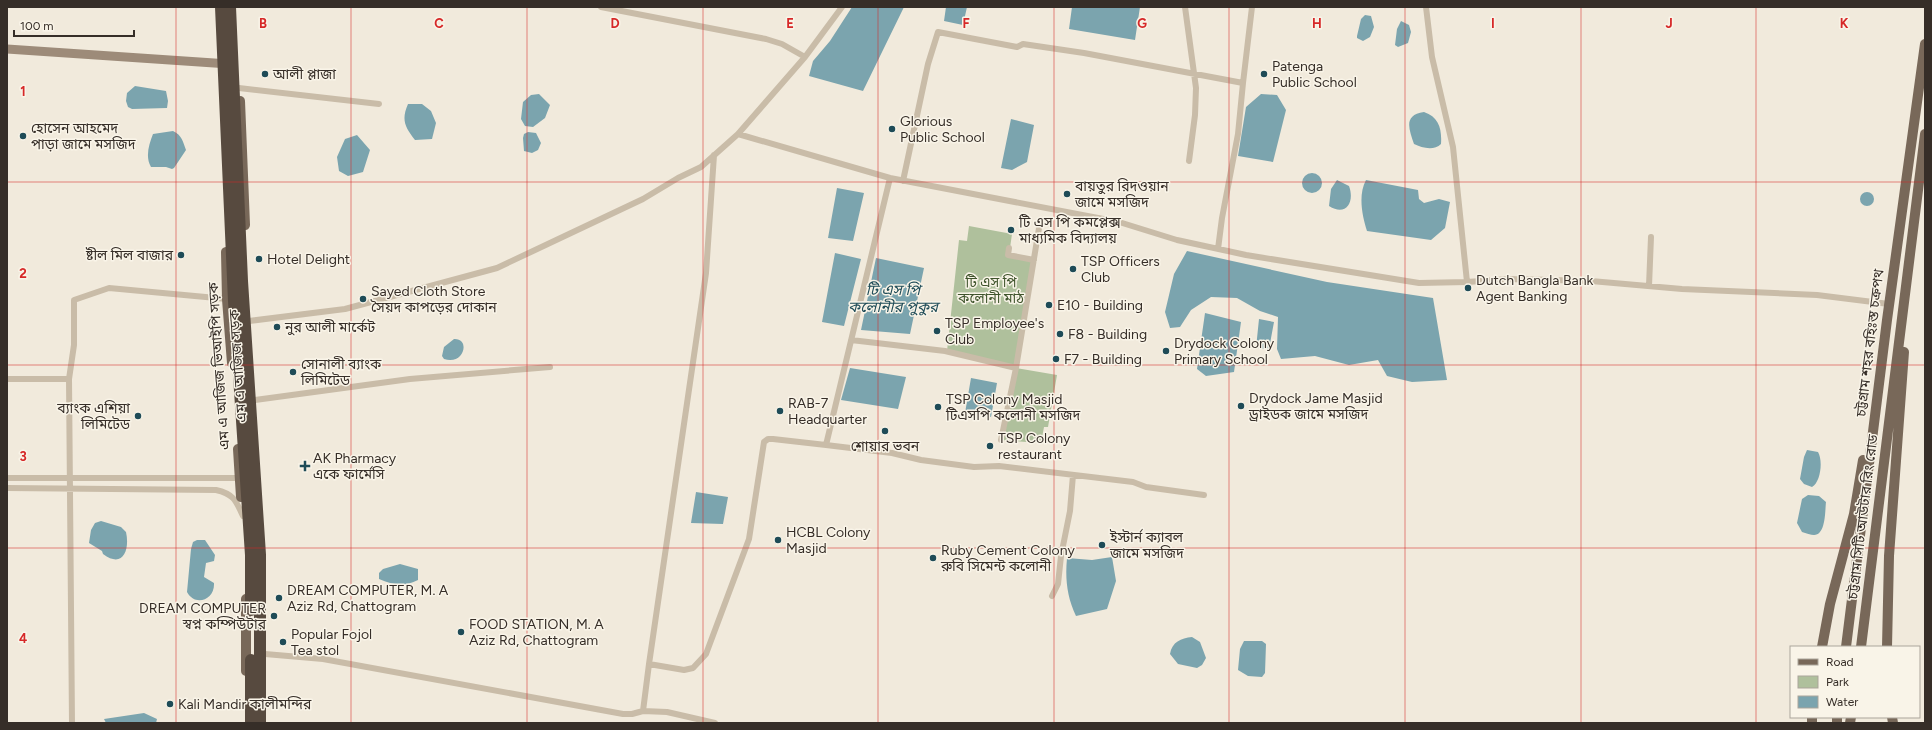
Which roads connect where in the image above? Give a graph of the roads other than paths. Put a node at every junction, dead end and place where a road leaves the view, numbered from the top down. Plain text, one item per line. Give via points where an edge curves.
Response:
1 (216, 7) edge
2 (221, 7) edge
3 (230, 7) edge
4 (235, 7) edge
5 (601, 7) edge
6 (842, 7) edge
7 (1185, 7) edge
8 (1252, 7) edge
9 (1426, 7) edge
10 (1925, 44) edge
11 (7, 49) edge
12 (805, 57) junction
13 (219, 64) junction
14 (238, 65) junction
15 (1195, 75) junction
16 (1243, 83) junction
17 (239, 88) junction
18 (379, 104) dead end
19 (738, 134) junction
20 (1925, 134) edge
21 (714, 156) junction
22 (1189, 161) dead end
23 (890, 178) junction
24 (903, 181) junction
25 (1040, 222) dead end
26 (1650, 237) dead end
27 (1009, 248) dead end
28 (1218, 249) junction
29 (1034, 260) junction
30 (1467, 282) junction
31 (1649, 286) junction
32 (1905, 296) junction
33 (227, 299) junction
34 (1889, 304) junction
35 (249, 320) junction
36 (1887, 320) junction
37 (851, 340) junction
38 (550, 367) dead end
39 (1016, 368) junction
40 (7, 379) edge
41 (69, 379) junction
42 (255, 400) junction
43 (1001, 440) dead end
44 (826, 445) junction
45 (1073, 475) junction
46 (260, 477) junction
47 (7, 478) edge
48 (240, 478) junction
49 (69, 479) junction
50 (7, 488) edge
51 (70, 489) junction
52 (1204, 494) dead end
53 (243, 516) junction
54 (1052, 596) dead end
55 (1822, 646) edge
56 (1846, 646) edge
57 (1861, 646) edge
58 (1887, 646) edge
59 (265, 654) junction
60 (649, 664) junction
61 (642, 711) junction
62 (72, 723) edge
63 (246, 723) edge
64 (251, 723) edge
65 (260, 723) edge
66 (266, 723) edge
67 (716, 723) edge

1 - 13 main road, এম এ আজিজ ভিআইপি সড়ক
2 - 64 highway via 234,301 251,555
3 - 65 highway via 242,281 260,555
4 - 14 main road, এম এ আজিজ সড়ক
5 - 12 street via 766,39 782,44
6 - 12 street
7 - 15 street
8 - 16 street
9 - 30 street via 1432,57 1452,147
10 - 34 main road, চট্টগ্রাম শহর বহিঃস্ত চক্রপথ
11 - 13 street
12 - 19 street
13 - 14 street
13 - 33 main road, এম এ আজিজ ভিআইপি সড়ক
14 - 17 main road, এম এ আজিজ সড়ক
15 - 16 street
15 - 22 street via 1195,115
15 - 24 street via 1084,53 1023,44 1017,47 938,32 928,64
16 - 28 street via 1238,134
17 - 18 street
17 - 35 main road, এম এ আজিজ সড়ক
19 - 21 street
19 - 23 street
20 - 32 main road, চট্টগ্রাম শহর বহিঃস্ত চক্রপথ
21 - 35 street via 701,167 643,199 497,268 345,309
21 - 60 street via 706,273
23 - 24 street
23 - 37 street
24 - 28 street via 1119,222
25 - 29 street
26 - 31 street
27 - 29 street via 1008,255
28 - 30 street via 1419,283
29 - 39 street
30 - 31 street via 1591,281
31 - 34 street via 1817,295
32 - 57 main road, চট্টগ্রাম সিটি আউটার রিং রোড
32 - 58 main road via 1906,321 1889,556
33 - 41 street via 109,288 74,300 74,345
33 - 48 main road, এম এ আজিজ ভিআইপি সড়ক
34 - 36 main road, চট্টগ্রাম শহর বহিঃস্ত চক্রপথ
35 - 42 main road, এম এ আজিজ সড়ক
36 - 55 main road via 1854,514 1830,604
36 - 56 main road, চট্টগ্রাম শহর বহিঃস্ত চক্রপথ
37 - 39 street via 945,352
37 - 44 street
38 - 42 street via 410,379
39 - 43 street
40 - 41 street
41 - 49 street
42 - 46 main road, এম এ আজিজ সড়ক
44 - 45 street via 974,467 999,466
44 - 60 street via 773,439 764,442 749,539 706,654 693,668 684,670
45 - 52 street
45 - 54 street via 1058,584
46 - 48 street
46 - 59 main road, এম এ আজিজ সড়ক via 265,569
47 - 49 street
48 - 49 street
48 - 53 main road, এম এ আজিজ ভিআইপি সড়ক
49 - 51 street
50 - 51 street
51 - 53 street via 216,490 227,492 235,500
51 - 62 street
53 - 63 main road, এম এ আজিজ ভিআইপি সড়ক via 246,566
59 - 61 street via 323,659 623,714
59 - 66 main road, এম এ আজিজ সড়ক
60 - 61 street
61 - 67 street via 667,712

